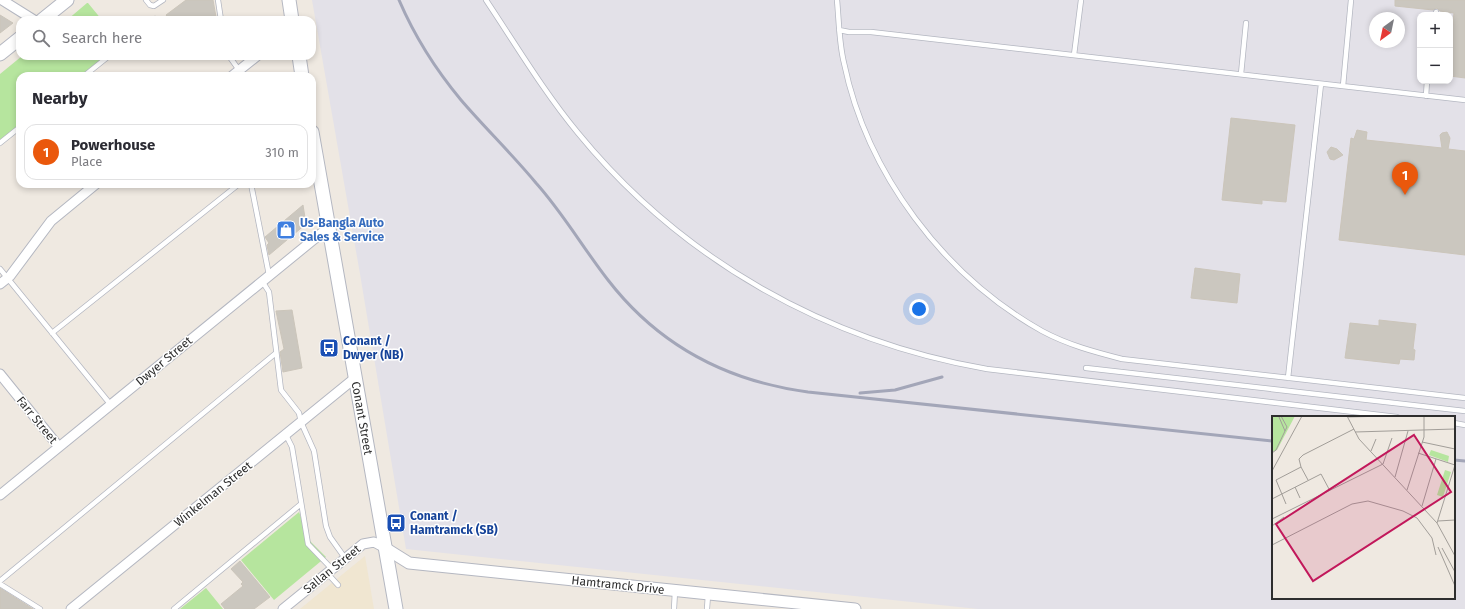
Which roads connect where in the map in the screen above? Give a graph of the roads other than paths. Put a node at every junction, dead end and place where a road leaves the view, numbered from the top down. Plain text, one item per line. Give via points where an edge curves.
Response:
1 (2, 0) edge
2 (67, 0) edge
3 (146, 0) edge
4 (163, 0) edge
5 (218, 0) edge
6 (289, 0) edge
7 (486, 0) edge
8 (837, 0) edge
9 (1081, 0) edge
10 (1351, 0) edge
11 (28, 16) edge
12 (47, 16) edge
13 (220, 16) edge
14 (291, 16) edge
15 (1246, 23) dead end
16 (839, 30) junction
17 (16, 41) edge
18 (0, 54) edge
19 (1074, 55) junction
20 (104, 60) edge
21 (230, 60) edge
22 (252, 60) edge
23 (300, 60) edge
24 (89, 72) edge
25 (235, 72) edge
26 (236, 72) edge
27 (301, 72) edge
28 (1241, 74) junction
29 (1321, 84) junction
30 (1428, 84) edge
31 (1343, 86) junction
32 (1426, 96) junction
33 (1465, 100) edge
34 (16, 130) edge
35 (0, 143) edge
36 (316, 156) edge
37 (91, 188) edge
38 (234, 188) edge
39 (251, 188) edge
40 (328, 226) junction
41 (0, 269) edge
42 (269, 275) junction
43 (4, 281) edge
44 (262, 281) junction
45 (52, 333) junction
46 (276, 353) junction
47 (1086, 368) dead end
48 (0, 374) edge
49 (355, 378) junction
50 (1288, 378) junction
51 (1465, 398) edge
52 (111, 405) junction
53 (1465, 411) edge
54 (1388, 416) edge
55 (301, 422) junction
56 (1455, 423) edge
57 (1465, 425) edge
58 (286, 435) junction
59 (59, 447) junction
60 (0, 495) edge
61 (301, 504) junction
62 (385, 548) junction
63 (345, 558) junction
64 (330, 571) junction
65 (0, 581) edge
66 (0, 584) edge
67 (338, 585) dead end
68 (675, 590) junction
69 (708, 594) junction
70 (40, 609) edge
71 (71, 609) edge
72 (174, 609) edge
73 (283, 609) edge
74 (396, 609) edge
75 (674, 609) edge
76 (707, 609) edge
77 (855, 609) edge

1 - 11 street
2 - 12 main road
3 - 4 lane via 154,6
5 - 13 lane
6 - 14 main road
7 - 54 lane via 568,120 606,166 639,199 674,230 724,266 776,298 818,319 922,356 987,369
8 - 16 lane
9 - 19 lane
10 - 31 lane
15 - 28 lane
16 - 19 lane
16 - 50 lane via 853,96 864,128 882,166 915,218 936,245 986,292 1013,313 1042,331 1100,354 1122,359
17 - 18 main road
19 - 28 lane
20 - 24 lane
21 - 25 lane
22 - 26 street
23 - 27 main road
28 - 29 lane
29 - 31 lane
29 - 50 lane
30 - 32 lane
31 - 32 lane
32 - 33 lane
34 - 35 lane
36 - 40 main road, Conant Street
37 - 43 street via 51,220
38 - 45 lane
39 - 42 lane
40 - 42 street, Dwyer Street
40 - 49 main road, Conant Street
41 - 43 lane
42 - 44 street, Dwyer Street
43 - 45 lane
44 - 46 lane via 269,292
44 - 52 street, Dwyer Street
45 - 52 lane
46 - 55 lane via 281,390 299,412
46 - 65 lane
47 - 53 lane
48 - 59 street, Farr Street
49 - 55 street, Winkelman Street
49 - 62 main road, Conant Street
50 - 51 lane
52 - 59 street, Dwyer Street
55 - 58 street, Winkelman Street
55 - 63 lane via 314,451 326,526 330,538
56 - 57 lane
58 - 61 lane via 292,447
58 - 71 street, Winkelman Street
59 - 60 street, Dwyer Street
61 - 64 lane via 308,544
61 - 72 lane
62 - 63 street, Sallan Street via 374,542 363,544
62 - 68 street, Hamtramck Drive via 409,563
62 - 74 main road, Conant Street
63 - 64 street, Sallan Street
64 - 67 lane
64 - 73 street, Sallan Street
66 - 70 lane
68 - 69 street, Hamtramck Drive
68 - 75 lane
69 - 76 lane
69 - 77 street, Hamtramck Drive

